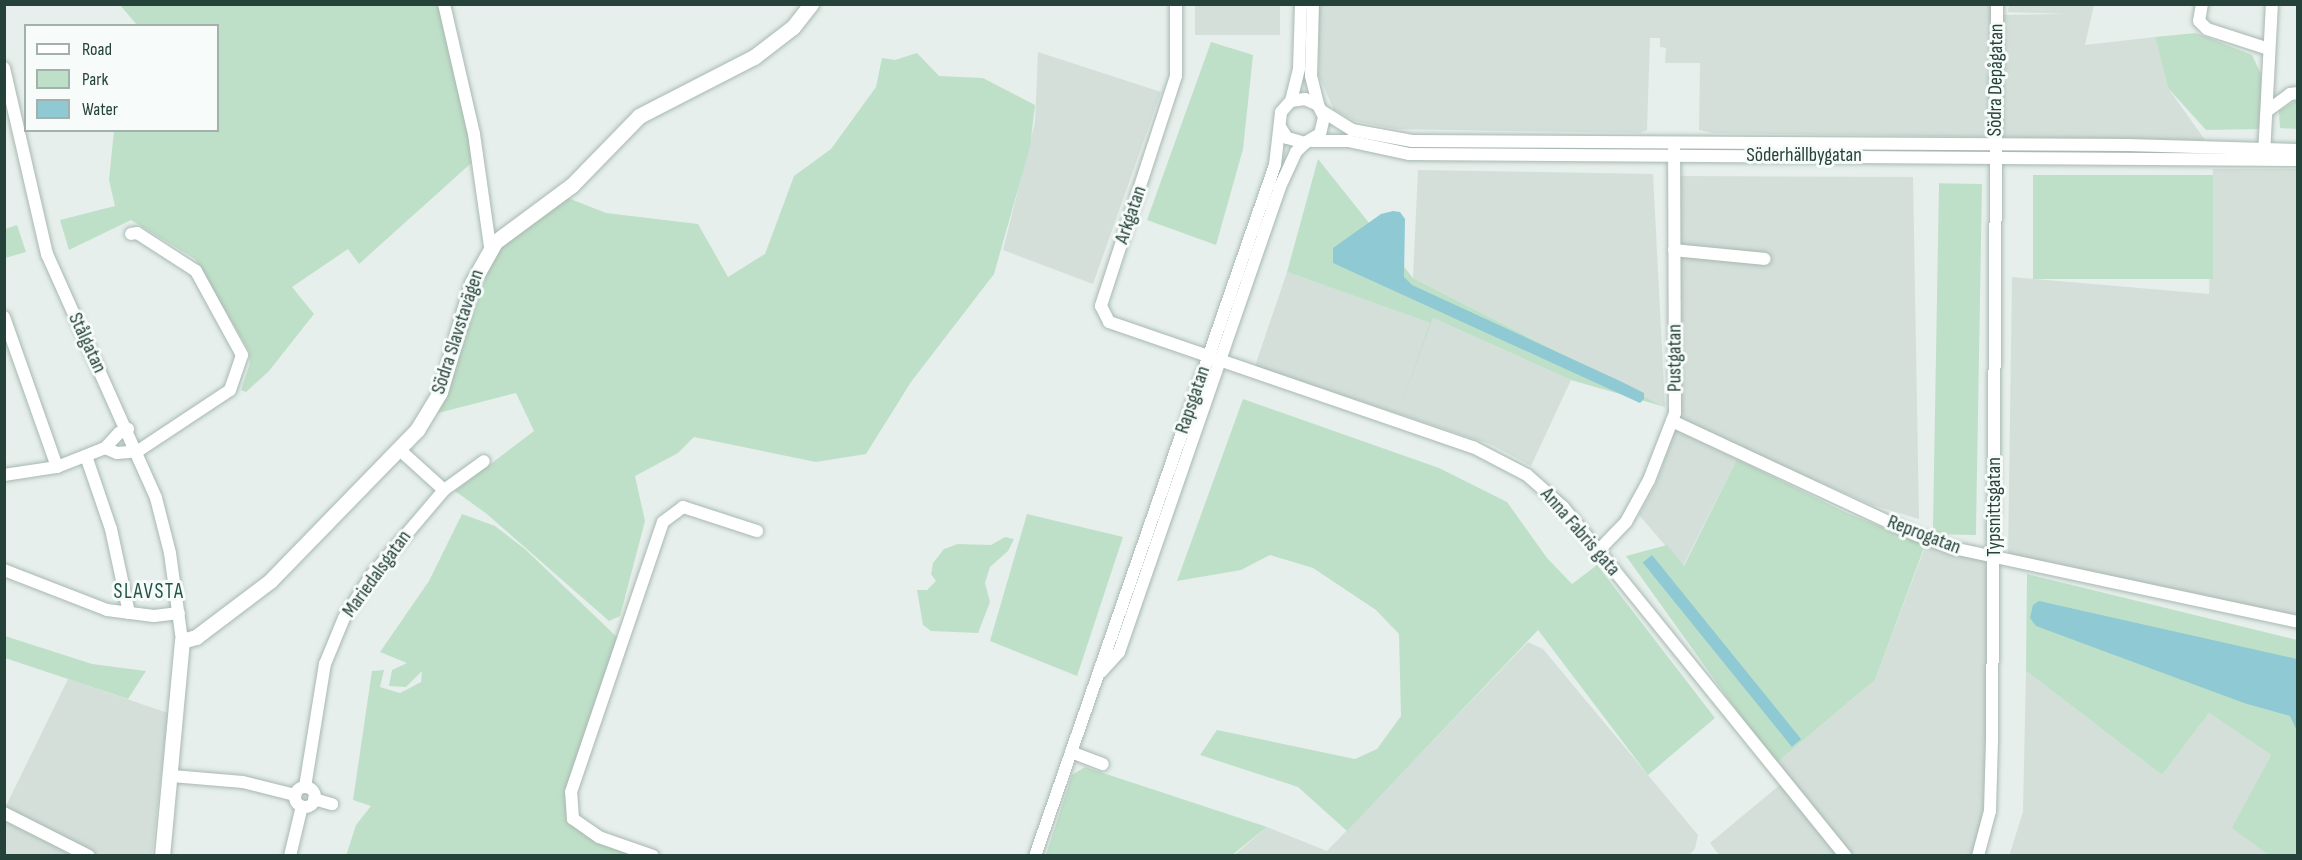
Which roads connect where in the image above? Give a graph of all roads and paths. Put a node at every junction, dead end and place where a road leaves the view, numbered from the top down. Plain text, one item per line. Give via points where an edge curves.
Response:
1 (444, 4) edge
2 (812, 4) edge
3 (1176, 4) edge
4 (1301, 4) edge
5 (1313, 4) edge
6 (1997, 4) edge
7 (2202, 4) edge
8 (2272, 4) edge
9 (2269, 49) junction
10 (4, 69) edge
11 (2298, 93) edge
12 (1291, 101) junction
13 (1320, 108) junction
14 (2267, 111) junction
15 (1280, 127) junction
16 (1309, 142) junction
17 (1674, 149) junction
18 (1995, 150) junction
19 (2298, 150) edge
20 (2264, 154) junction
21 (2298, 160) edge
22 (131, 234) dead end
23 (490, 247) junction
24 (1674, 250) junction
25 (1765, 259) dead end
26 (4, 317) edge
27 (1214, 360) junction
28 (1672, 422) junction
29 (128, 429) junction
30 (105, 448) junction
31 (138, 451) junction
32 (401, 451) junction
33 (86, 456) junction
34 (484, 460) dead end
35 (57, 467) junction
36 (4, 475) edge
37 (444, 490) junction
38 (758, 531) dead end
39 (1598, 551) junction
40 (1994, 558) junction
41 (4, 570) edge
42 (129, 613) junction
43 (179, 613) junction
44 (2298, 622) edge
45 (182, 641) junction
46 (1071, 753) junction
47 (1103, 764) dead end
48 (172, 776) junction
49 (300, 791) junction
50 (314, 799) junction
51 (332, 804) dead end
52 (302, 807) junction
53 (4, 813) edge
54 (89, 855) edge
55 (162, 855) edge
56 (290, 855) edge
57 (653, 855) edge
58 (1035, 855) edge
59 (1846, 855) edge
60 (1977, 855) edge

1 - 23 street via 474,134
2 - 23 street, Södra Slavstavägen via 793,27 754,57 639,116 572,185
3 - 27 street, Arkgatan via 1176,76 1101,306 1109,322 1124,330
4 - 12 street via 1299,68
5 - 13 street via 1311,75
6 - 18 street, Södra Depågatan
7 - 9 street via 2199,21 2207,29
8 - 9 street
9 - 14 street
10 - 29 street, Stålgatan via 47,254
11 - 14 street via 2290,94
12 - 13 street via 1305,99
12 - 15 street via 1281,112
13 - 16 street via 1323,129
13 - 17 street, Söderhällbygatan via 1352,130 1390,139
14 - 20 street
15 - 16 street via 1292,142
15 - 27 street, Rapsgatan via 1275,165
16 - 17 street, Söderhällbygatan via 1348,141 1409,154
16 - 27 street, Rapsgatan via 1287,170
17 - 18 street, Söderhällbygatan
17 - 24 street, Pustgatan
18 - 20 street, Söderhällbygatan
18 - 40 street, Typsnittsgatan
19 - 20 street, Söderhällbygatan
20 - 21 street, Söderhällbygatan
22 - 31 street via 137,233 196,271 242,355 230,390
23 - 32 street, Södra Slavstavägen via 472,282 440,392
24 - 25 street
24 - 28 street, Pustgatan
26 - 35 street
27 - 39 street, Anna Fabris gata via 1378,413 1496,458 1527,475 1563,507
27 - 46 street, Rapsgatan
28 - 39 street, Pustgatan via 1649,480 1626,522
28 - 40 street, Reprogatan via 1917,535
29 - 30 street
29 - 31 street, Stålgatan
30 - 31 street via 117,453
30 - 33 street
31 - 43 street, Stålgatan via 162,516
32 - 37 street
32 - 45 street, Södra Slavstavägen via 270,581 196,637
33 - 35 street
33 - 42 street via 111,529
34 - 37 street, Mariedalsgatan
35 - 36 street
37 - 49 street, Mariedalsgatan via 371,576 334,637
38 - 57 street via 683,507 663,522 571,792 573,819 599,837
39 - 59 street, Anna Fabris gata
40 - 44 street, Reprogatan
40 - 60 street, Typsnittsgatan via 1990,811
41 - 42 street via 81,602
42 - 43 street
43 - 45 street, Stålgatan
45 - 48 street, Stålgatan
46 - 47 street
46 - 58 street, Rapsgatan
48 - 49 street
48 - 55 street, Stålgatan
49 - 50 street via 312,790
49 - 52 street
50 - 51 street
50 - 52 street via 309,806
52 - 56 street
53 - 54 street

